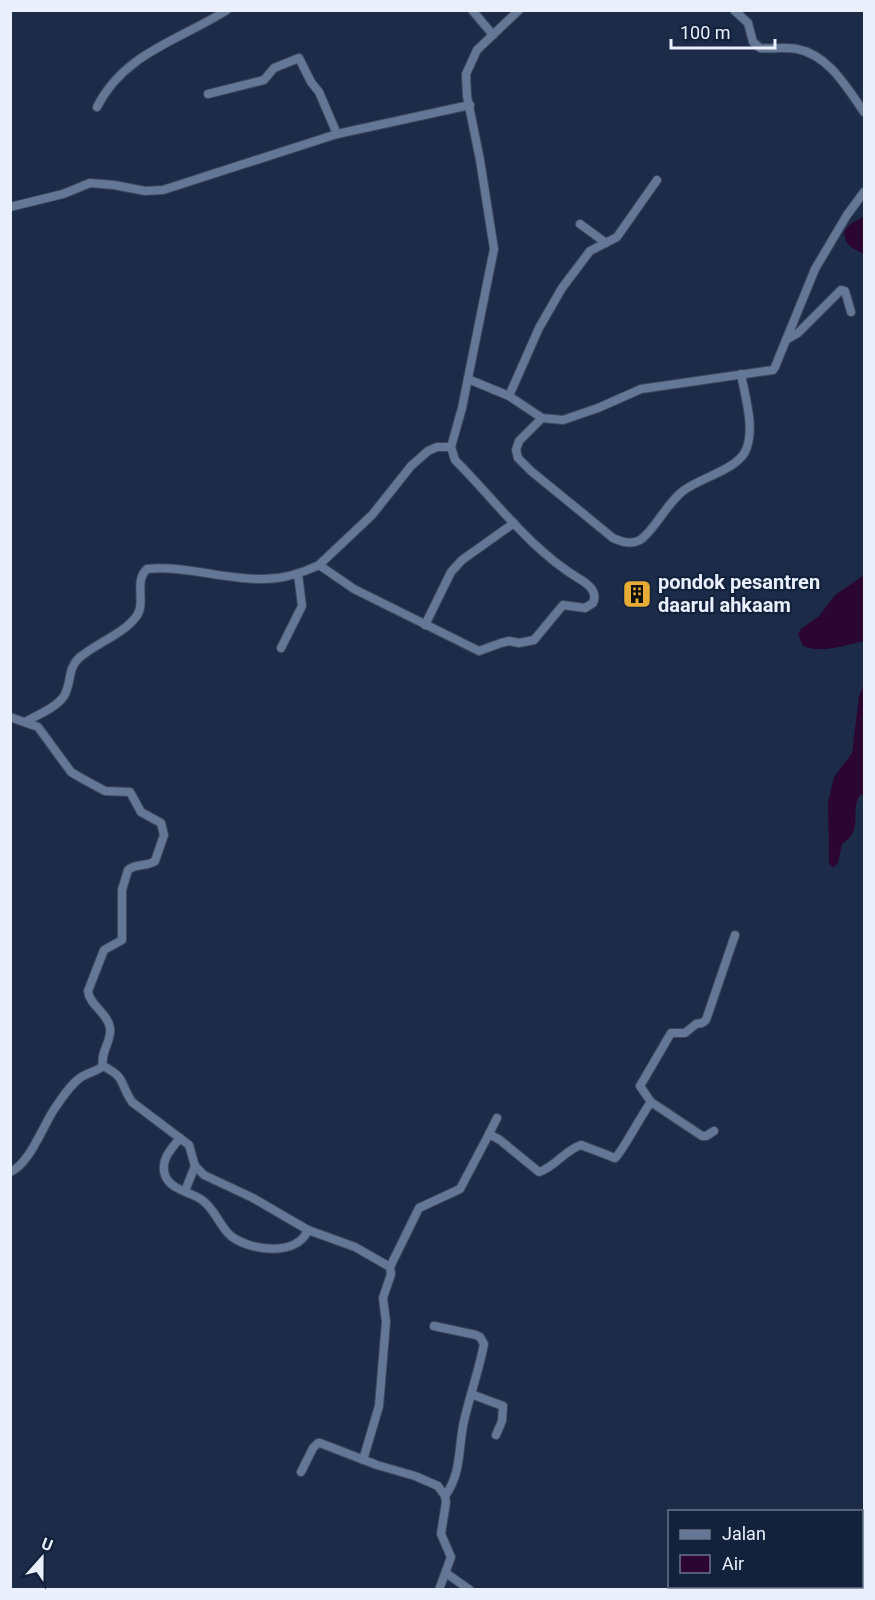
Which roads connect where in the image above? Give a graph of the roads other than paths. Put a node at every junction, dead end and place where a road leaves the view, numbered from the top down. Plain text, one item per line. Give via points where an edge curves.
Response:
1 (227, 10) edge
2 (472, 10) edge
3 (519, 10) edge
4 (734, 10) edge
5 (493, 35) junction
6 (208, 94) dead end
7 (470, 105) junction
8 (97, 106) dead end
9 (864, 112) edge
10 (337, 134) junction
11 (657, 180) dead end
12 (864, 192) edge
13 (10, 207) edge
14 (580, 224) dead end
15 (606, 243) junction
16 (851, 312) dead end
17 (786, 340) junction
18 (741, 374) junction
19 (468, 379) junction
20 (509, 396) junction
21 (542, 418) junction
22 (451, 447) junction
23 (514, 523) junction
24 (319, 565) junction
25 (298, 574) junction
26 (425, 625) junction
27 (281, 648) dead end
28 (10, 717) edge
29 (25, 722) junction
30 (735, 935) dead end
31 (103, 1066) junction
32 (651, 1102) junction
33 (497, 1118) dead end
34 (714, 1131) dead end
35 (489, 1134) junction
36 (180, 1138) junction
37 (195, 1166) junction
38 (12, 1173) edge
39 (185, 1191) junction
40 (308, 1230) junction
41 (390, 1267) junction
42 (434, 1326) dead end
43 (471, 1394) junction
44 (496, 1435) dead end
45 (363, 1460) junction
46 (301, 1472) dead end
47 (445, 1496) junction
48 (446, 1573) junction
49 (439, 1590) edge
50 (470, 1590) edge

1 - 8 street via 121,72
2 - 5 street
3 - 5 street
4 - 9 street via 748,23 753,42 760,48 798,49 820,59
5 - 7 street via 477,50 467,68
6 - 10 street via 264,80 274,68 299,58
7 - 10 street
7 - 19 street via 494,249
10 - 13 street via 163,190 90,183
11 - 15 street via 617,237
12 - 17 street via 815,269
14 - 15 street
15 - 20 street via 588,253 562,288 539,328
16 - 17 street via 845,291 840,290 798,333
17 - 18 street via 773,370
18 - 21 street via 641,389 563,420
18 - 21 street via 749,436 744,453 736,462 681,492 646,535 635,542 613,538 518,458 519,441
19 - 20 street
19 - 22 street
20 - 21 street
22 - 23 street via 455,460
22 - 24 street via 428,451 411,466 372,515
23 - 26 street via 451,572
23 - 26 street via 546,555 592,588 593,603 585,608 564,605 531,641 509,641 483,651
24 - 25 street
24 - 26 street via 354,589
25 - 27 street via 302,606
25 - 29 street via 256,579 147,569 141,578 141,606 136,617 79,658 71,668 61,699
28 - 29 street
29 - 31 street via 42,731 71,771 100,789 130,792 141,812 162,826 164,835 155,861 128,870 122,890 122,940 104,950 88,992 110,1027
30 - 32 street via 706,1020 685,1034 671,1033 641,1083
31 - 36 street via 122,1078 132,1102
31 - 38 street via 74,1085
32 - 34 street via 703,1136
32 - 35 street via 615,1158 581,1145 539,1172
33 - 35 street
35 - 41 street via 463,1185 419,1208
36 - 37 street via 191,1148
36 - 39 street via 165,1160 165,1174 174,1186
37 - 39 street
37 - 40 street via 204,1175
39 - 40 street via 202,1199 230,1235 245,1244 264,1248 292,1246
40 - 41 street via 355,1247
41 - 45 street via 383,1298 386,1322 379,1406
42 - 43 street via 483,1340
43 - 44 street via 503,1406
43 - 47 street via 458,1467
45 - 46 street via 318,1443
45 - 47 street via 432,1482
47 - 48 street via 441,1534 452,1557
48 - 49 street
48 - 50 street

